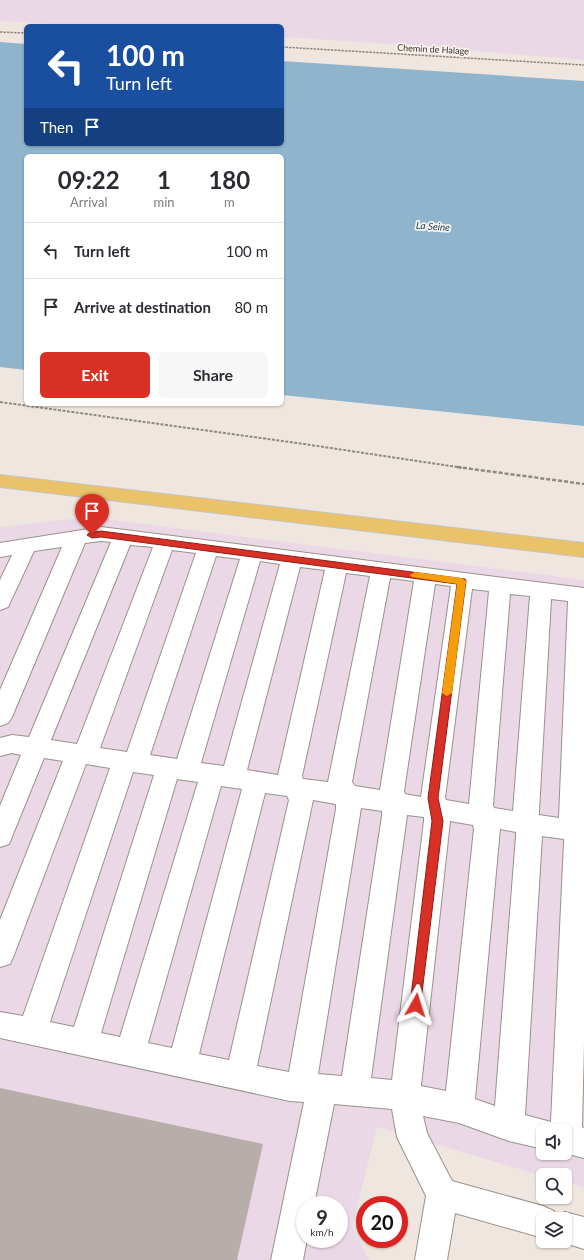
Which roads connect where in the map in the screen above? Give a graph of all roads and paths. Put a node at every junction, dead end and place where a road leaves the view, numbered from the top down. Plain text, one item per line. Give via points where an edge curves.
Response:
1 (0, 32) edge
2 (24, 33) edge
3 (284, 47) edge
4 (584, 65) edge
5 (0, 402) edge
6 (24, 405) edge
7 (29, 406) edge
8 (0, 481) edge
9 (584, 484) edge
10 (77, 537) junction
11 (123, 537) junction
12 (165, 542) junction
13 (27, 545) junction
14 (208, 548) junction
15 (0, 550) edge
16 (584, 550) edge
17 (252, 554) junction
18 (292, 559) junction
19 (337, 565) junction
20 (381, 571) junction
21 (425, 577) junction
22 (462, 581) junction
23 (500, 586) junction
24 (540, 591) junction
25 (582, 596) edge
26 (0, 602) edge
27 (0, 717) edge
28 (0, 747) edge
29 (35, 747) junction
30 (82, 755) junction
31 (130, 762) junction
32 (177, 769) junction
33 (234, 778) junction
34 (294, 788) junction
35 (347, 796) junction
36 (393, 803) junction
37 (436, 809) junction
38 (485, 817) junction
39 (528, 824) junction
40 (580, 831) edge
41 (0, 836) edge
42 (0, 955) edge
43 (0, 1025) edge
44 (32, 1032) junction
45 (83, 1043) junction
46 (130, 1053) junction
47 (182, 1064) junction
48 (240, 1076) junction
49 (312, 1088) junction
50 (354, 1091) junction
51 (405, 1097) junction
52 (458, 1108) junction
53 (566, 1124) edge
54 (509, 1126) junction
55 (536, 1132) edge
56 (572, 1140) edge
57 (584, 1143) edge
58 (442, 1194) junction
59 (536, 1220) edge
60 (572, 1230) edge
61 (584, 1234) edge
62 (287, 1260) edge
63 (431, 1260) edge

1 - 2 path
3 - 4 path, Chemin de Halage
5 - 6 path
7 - 9 path
8 - 16 main road
10 - 11 street via 101,534
10 - 13 street
10 - 27 street
11 - 12 street
11 - 29 street
12 - 14 street
12 - 30 street
13 - 15 street
13 - 26 street
14 - 17 street
14 - 31 street
17 - 18 street
17 - 32 street
18 - 19 street
18 - 33 street
19 - 20 street
19 - 34 street via 290,776
20 - 21 street
20 - 35 street via 340,783
21 - 22 street
21 - 36 street via 392,791
22 - 23 street
22 - 37 street via 433,798
23 - 24 street
23 - 38 street via 481,805
24 - 25 street
24 - 39 street via 526,811
25 - 40 street via 572,818
28 - 29 street via 12,744
29 - 30 street
29 - 41 street
30 - 31 street
30 - 42 street
31 - 32 street
31 - 44 street
32 - 33 street
32 - 45 street
33 - 34 street
33 - 46 street
33 - 47 street
34 - 35 street
34 - 48 street via 301,800
35 - 36 street
35 - 49 street via 349,809
36 - 37 street
36 - 50 street via 395,816
37 - 38 street
37 - 51 street via 437,821
38 - 39 street
38 - 52 street via 487,829
39 - 40 street
39 - 54 street
40 - 53 street via 577,842
43 - 44 street
44 - 45 street
45 - 46 street
46 - 47 street
47 - 48 street
48 - 49 street via 290,1087
49 - 50 street
49 - 62 street
50 - 51 street via 384,1092
51 - 52 street
51 - 58 street via 412,1137
52 - 54 street
54 - 55 street
56 - 57 street
58 - 59 street
58 - 63 street
60 - 61 street

